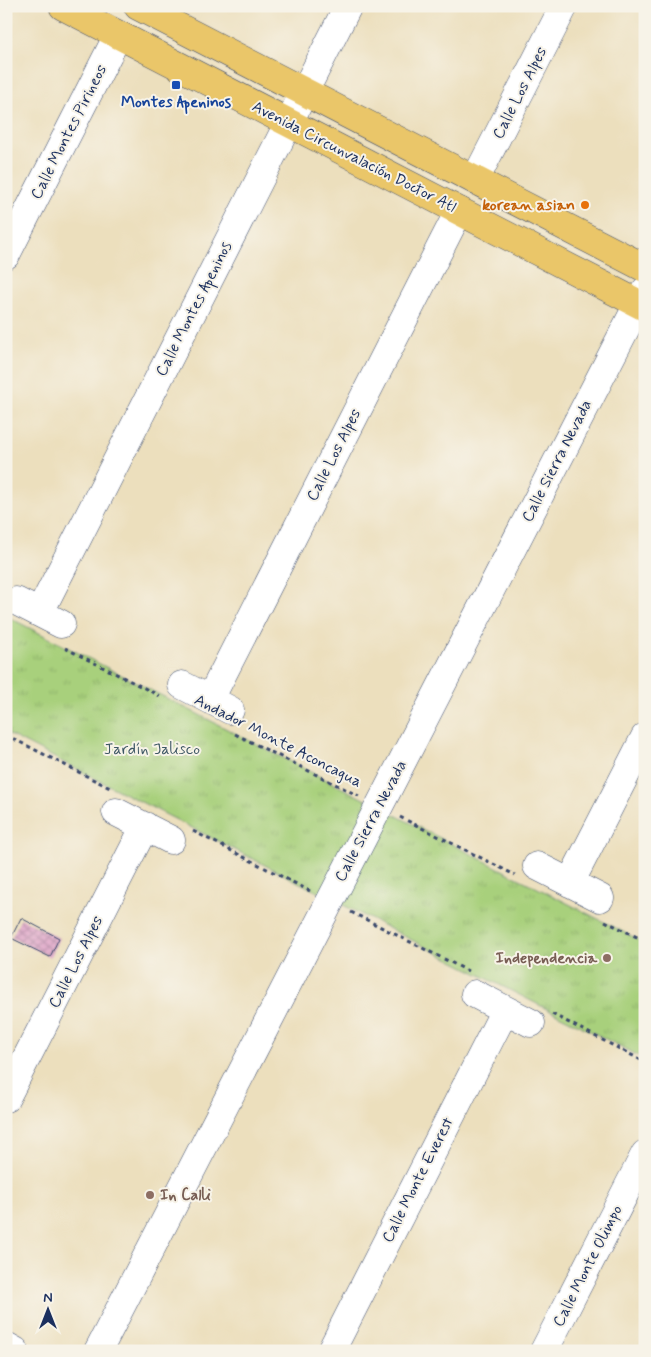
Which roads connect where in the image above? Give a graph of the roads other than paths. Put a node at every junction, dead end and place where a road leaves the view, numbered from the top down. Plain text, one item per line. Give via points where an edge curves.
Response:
1 (63, 6) edge
2 (138, 6) edge
3 (348, 6) edge
4 (564, 6) edge
5 (118, 35) junction
6 (305, 92) junction
7 (289, 123) junction
8 (475, 180) junction
9 (459, 211) junction
10 (6, 255) edge
11 (645, 268) edge
12 (643, 300) edge
13 (44, 620) road end
14 (174, 692) road end
15 (645, 737) edge
16 (116, 812) dead end
17 (145, 826) junction
18 (172, 840) dead end
19 (529, 872) road end
20 (570, 883) junction
21 (600, 908) road end
22 (474, 994) dead end
23 (505, 1010) junction
24 (530, 1023) dead end
25 (6, 1098) edge
26 (645, 1154) edge
27 (6, 1346) edge
28 (15, 1351) edge
29 (98, 1351) edge
30 (331, 1351) edge
31 (544, 1351) edge

1 - 5 main road, Avenida Circunvalación Doctor Atl
2 - 6 main road
3 - 6 street, Calle Montes Apeninos
4 - 8 street, Calle Los Alpes
5 - 7 main road, Avenida Circunvalación Doctor Atl
5 - 10 street, Calle Montes Pirineos
6 - 7 street, Calle Montes Apeninos
6 - 8 main road
7 - 9 main road, Avenida Circunvalación Doctor Atl
7 - 13 street, Calle Montes Apeninos
8 - 11 main road
9 - 12 main road, Avenida Circunvalación Doctor Atl
9 - 14 street, Calle Los Alpes via 222,713
12 - 29 street, Calle Sierra Nevada
15 - 20 street
16 - 17 street
17 - 18 street
17 - 25 street, Calle Los Alpes
19 - 20 street
20 - 21 street
22 - 23 street
23 - 24 street
23 - 30 street, Calle Monte Everest
26 - 31 street, Calle Monte Olimpo
27 - 28 street

